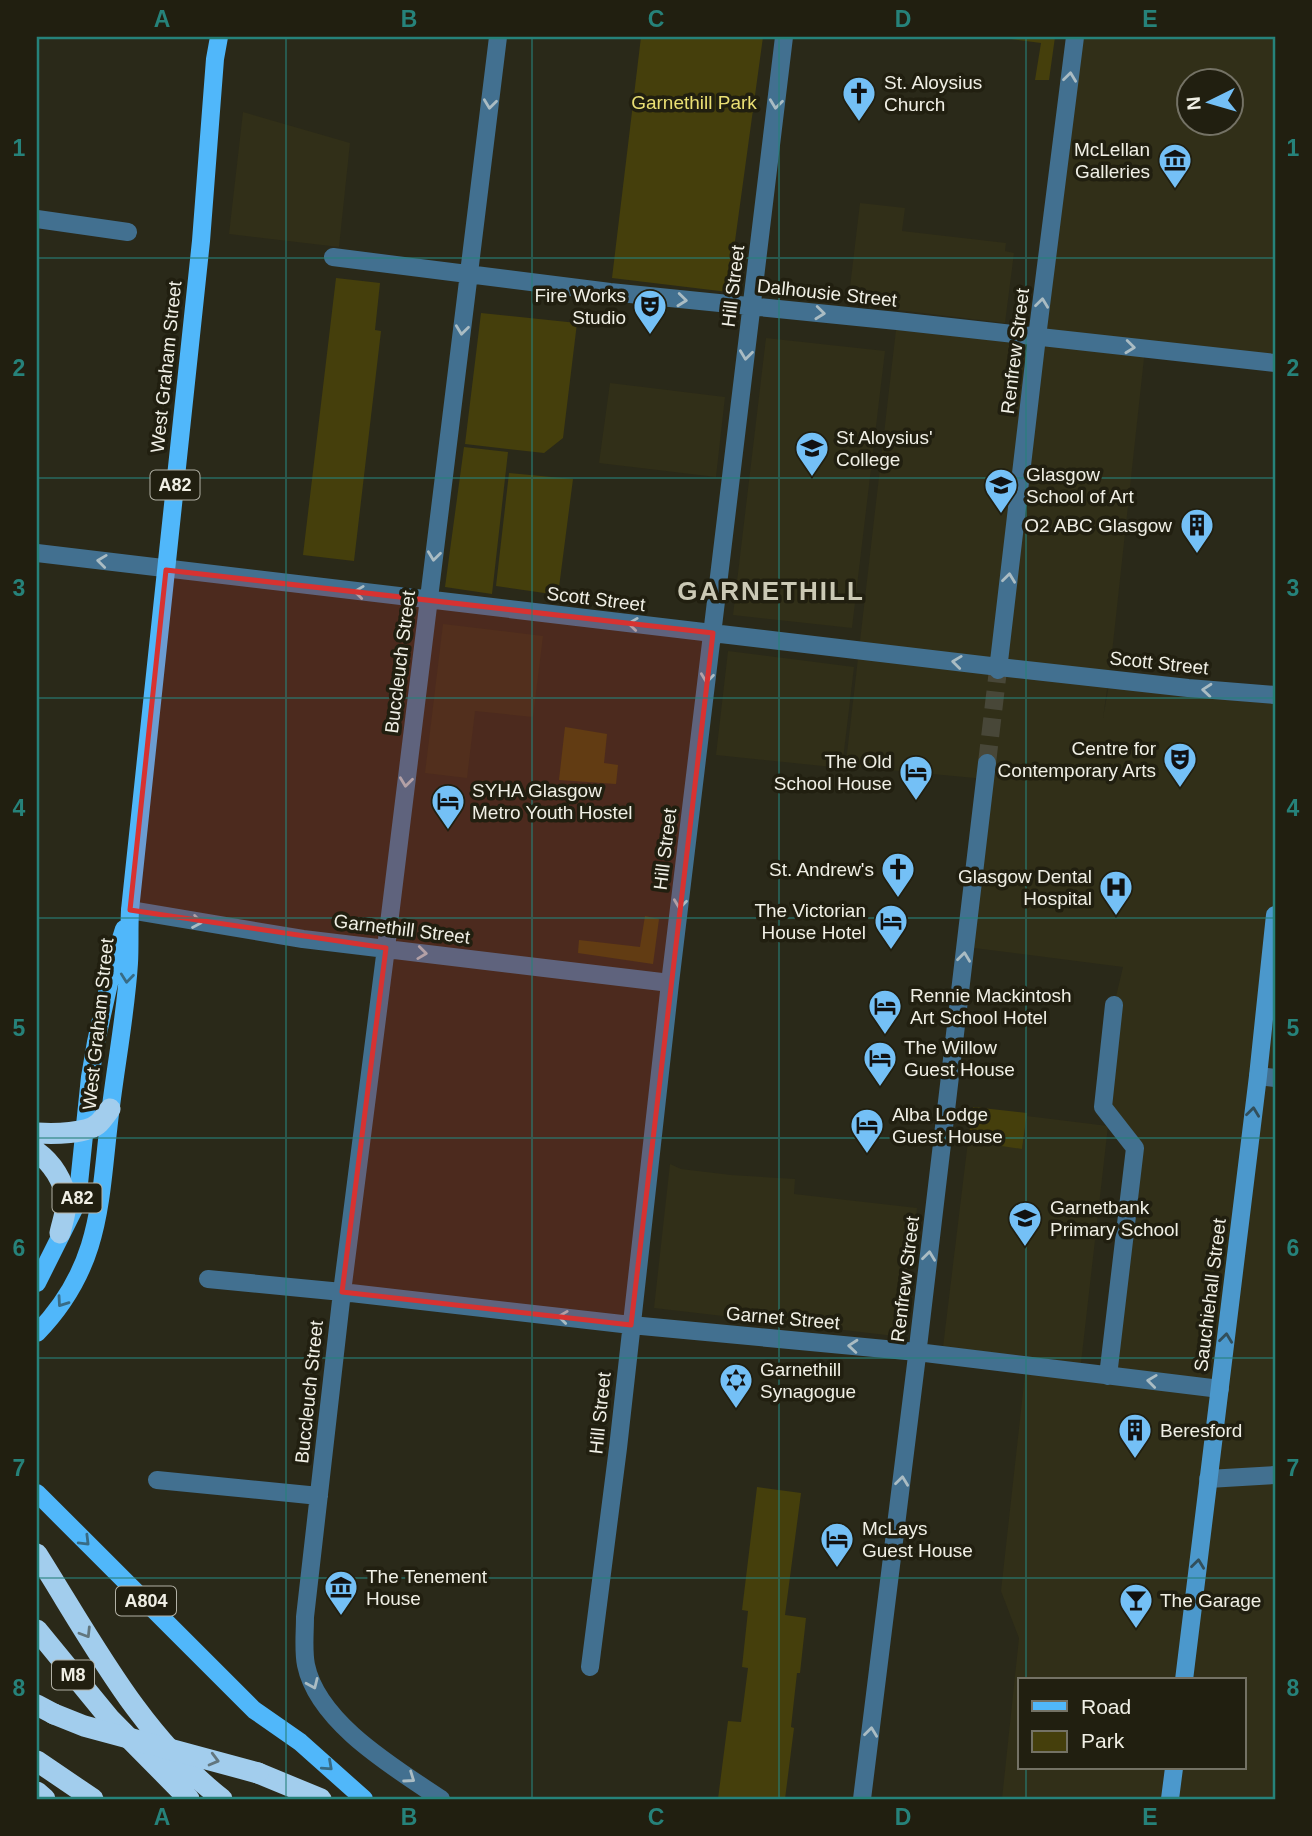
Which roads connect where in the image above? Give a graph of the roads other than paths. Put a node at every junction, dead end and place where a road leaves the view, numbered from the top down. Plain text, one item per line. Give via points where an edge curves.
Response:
1 (217, 37) edge
2 (498, 37) edge
3 (784, 37) edge
4 (1075, 37) edge
5 (37, 219) edge
6 (128, 232) dead end
7 (333, 257) dead end
8 (469, 274) junction
9 (752, 307) junction
10 (1037, 337) junction
11 (1275, 363) edge
12 (37, 553) edge
13 (166, 570) junction
14 (428, 600) junction
15 (713, 633) junction
16 (999, 668) junction
17 (1275, 695) edge
18 (987, 763) tunnel mouth
19 (130, 910) junction
20 (1275, 915) edge
21 (386, 948) junction
22 (670, 983) junction
23 (1114, 1005) dead end
24 (1266, 1077) edge
25 (100, 1127) junction
26 (37, 1133) edge
27 (37, 1152) edge
28 (60, 1233) junction
29 (208, 1279) dead end
30 (37, 1283) edge
31 (342, 1292) junction
32 (631, 1325) junction
33 (37, 1333) edge
34 (918, 1352) junction
35 (1108, 1376) junction
36 (1220, 1389) junction
37 (1275, 1475) edge
38 (1208, 1479) junction
39 (157, 1480) dead end
40 (37, 1493) edge
41 (319, 1496) junction
42 (37, 1554) edge
43 (37, 1630) edge
44 (590, 1667) dead end
45 (1184, 1678) edge
46 (46, 1709) edge
47 (37, 1760) edge
48 (1174, 1770) edge
49 (37, 1792) edge
50 (45, 1799) edge
51 (93, 1799) edge
52 (189, 1799) edge
53 (222, 1799) edge
54 (321, 1799) edge
55 (364, 1799) edge
56 (441, 1799) edge
57 (862, 1799) edge
58 (1170, 1799) edge

1 - 13 main road, West Graham Street / A82 via 201,241
2 -> 8 street, Buccleuch Street
3 -> 9 street, Hill Street
10 -> 4 street, Renfrew Street
5 - 6 street
7 - 8 street, Dalhousie Street
8 -> 9 street, Dalhousie Street
8 -> 14 street, Buccleuch Street
9 -> 10 street, Dalhousie Street
9 -> 15 street, Hill Street
10 -> 11 street, Dalhousie Street
16 -> 10 street, Renfrew Street
13 -> 12 street, Scott Street
14 -> 13 street, Scott Street
13 - 19 main road, West Graham Street / A82
15 -> 14 street, Scott Street
14 -> 21 street, Buccleuch Street
16 -> 15 street, Scott Street
15 -> 22 street, Hill Street
17 -> 16 street, Scott Street
34 -> 18 street, Renfrew Street
19 -> 21 street, Garnethill Street
19 -> 25 main road, West Graham Street / A82 via 129,962
19 - 25 main road, West Graham Street / A82 via 96,1042 88,1105
20 - 24 street, Sauchiehall Street
21 -> 22 street, Garnethill Street
21 - 31 street, Buccleuch Street
22 - 32 street, Hill Street
23 - 35 street via 1103,1107 1135,1148
36 -> 24 street, Sauchiehall Street
25 - 26 highway
25 - 28 main road, A82 via 77,1203
25 -> 33 main road, A82 via 103,1186 92,1242 72,1287
27 - 28 highway via 59,1178 67,1201
28 - 30 main road, A82
29 - 31 street
32 -> 31 street, Garnet Street
31 - 41 street, Buccleuch Street
34 -> 32 street, Garnet Street
32 - 44 street, Hill Street
34 - 35 street, Garnet Street
57 -> 34 street, Renfrew Street
36 -> 35 street, Garnet Street
36 - 38 street, Sauchiehall Street
37 - 38 street
45 -> 38 street, Sauchiehall Street
39 - 41 street
40 -> 55 main road, A804 via 254,1710 300,1742
41 -> 56 street, Buccleuch Street via 304,1644 312,1682 336,1719 380,1757
42 -> 53 highway via 148,1725 177,1759
43 - 52 highway, M8 via 110,1719
46 -> 54 highway, bridge via 85,1726 258,1773
47 - 51 highway
48 - 58 street
49 - 50 highway

